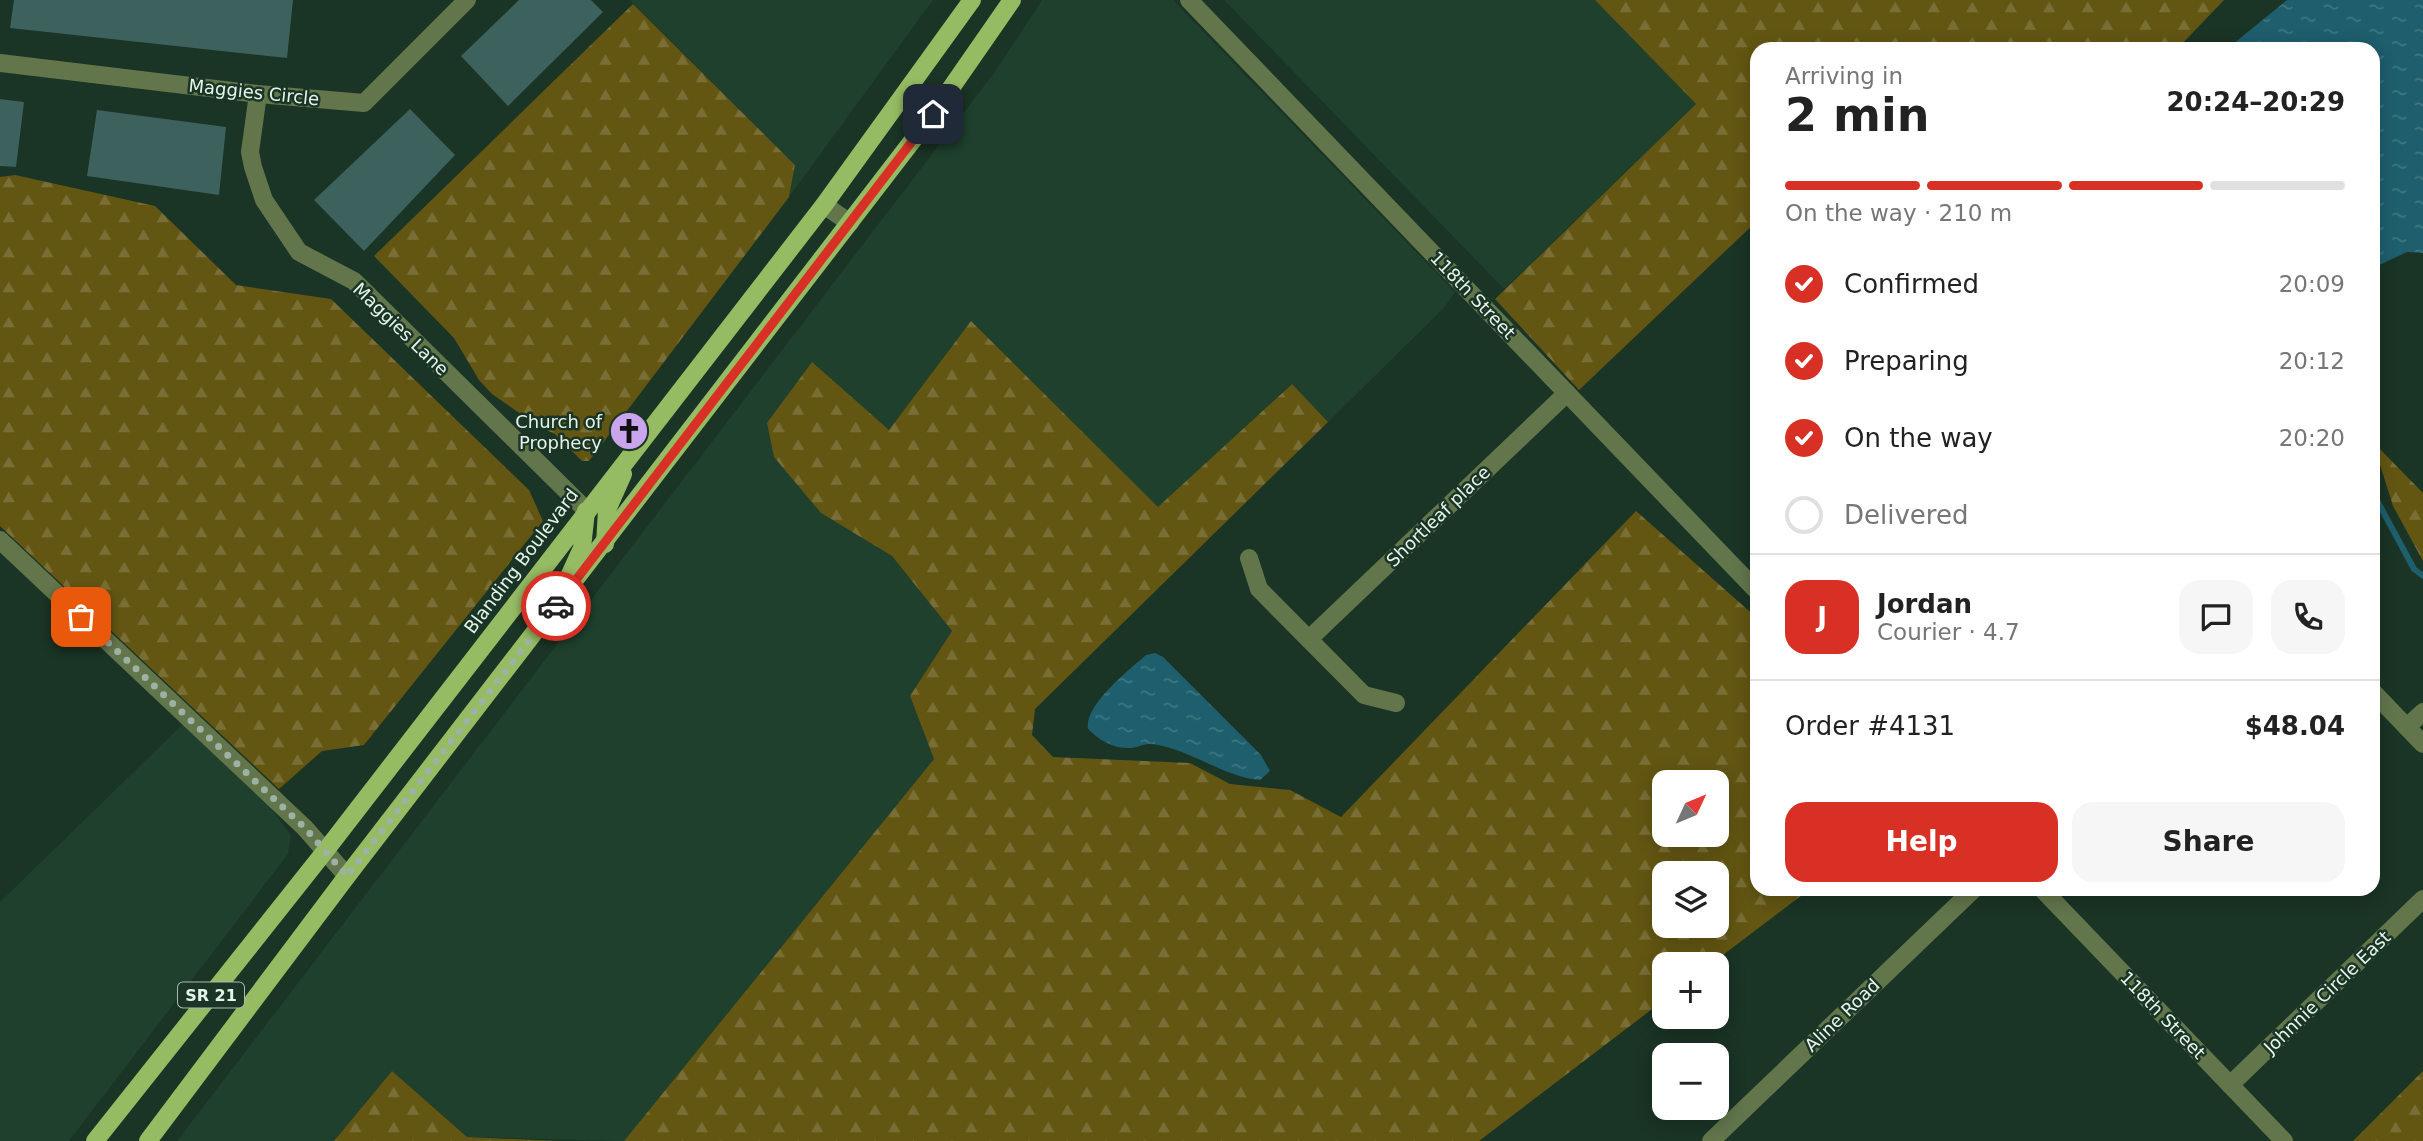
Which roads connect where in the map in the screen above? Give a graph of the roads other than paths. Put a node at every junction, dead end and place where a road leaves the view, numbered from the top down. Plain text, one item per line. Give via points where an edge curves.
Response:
1 (467, 0) edge
2 (972, 0) edge
3 (1012, 0) edge
4 (1189, 0) edge
5 (0, 63) edge
6 (258, 94) junction
7 (824, 205) junction
8 (850, 223) junction
9 (1567, 393) junction
10 (636, 447) junction
11 (586, 510) junction
12 (0, 540) edge
13 (605, 544) junction
14 (1249, 558) dead end
15 (1750, 584) edge
16 (554, 609) junction
17 (1309, 639) junction
18 (2380, 699) edge
19 (1395, 703) dead end
20 (2423, 712) edge
21 (2407, 727) junction
22 (2423, 744) edge
23 (326, 850) junction
24 (347, 876) junction
25 (1967, 896) edge
26 (2055, 896) edge
27 (2423, 899) edge
28 (2230, 1085) junction
29 (95, 1141) edge
30 (148, 1141) edge
31 (1711, 1141) edge
32 (2284, 1141) edge

1 - 6 street, Maggies Circle via 363,103
2 - 7 main road, Blanding Boulevard / SR 21
3 - 8 main road, SR 21
4 - 9 street, 118th Street
5 - 6 street, Maggies Circle
6 - 11 street, Maggies Lane via 250,152 253,167 264,200 299,252 354,281
7 - 8 street
7 - 10 main road, Blanding Boulevard / SR 21
8 - 13 main road, SR 21
9 - 15 street, 118th Street
9 - 17 street, Shortleaf place
10 - 11 main road, Blanding Boulevard / SR 21
10 - 13 main road via 607,510
11 - 16 main road via 582,548
11 - 23 main road, Blanding Boulevard / SR 21
12 - 23 street
13 - 16 main road, SR 21
14 - 17 street via 1259,589
16 - 24 main road, SR 21
17 - 19 street via 1364,695
18 - 21 street
20 - 21 street
21 - 22 street
23 - 24 street
23 - 29 main road, Blanding Boulevard / SR 21
24 - 30 main road, SR 21
25 - 31 street, Aline Road
26 - 28 street, 118th Street
27 - 28 street, Johnnie Circle East
28 - 32 street, 118th Street

